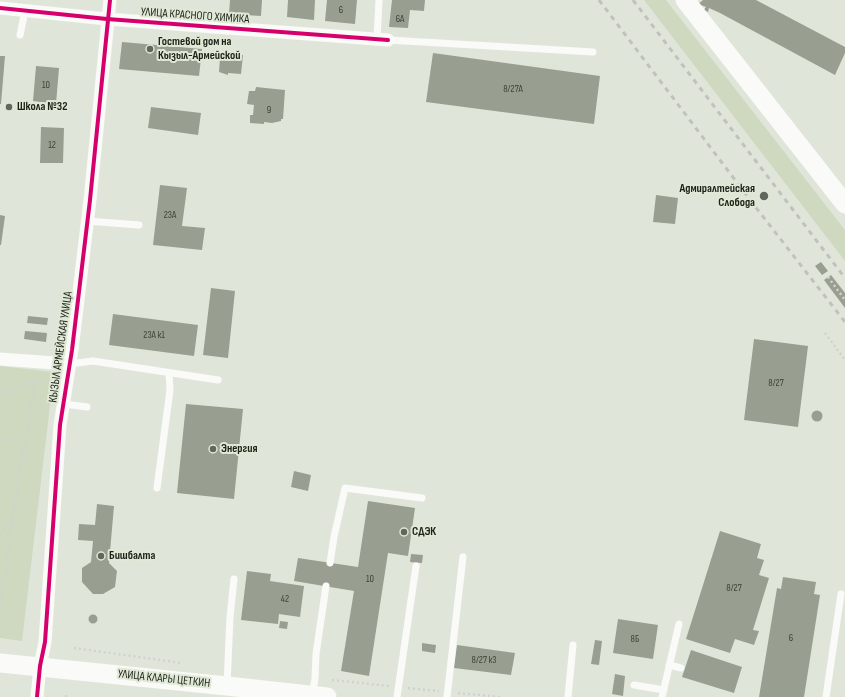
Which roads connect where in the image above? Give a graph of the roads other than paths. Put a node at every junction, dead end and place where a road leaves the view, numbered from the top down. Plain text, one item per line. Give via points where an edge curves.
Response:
1 (110, 0) edge
2 (379, 0) edge
3 (685, 0) edge
4 (0, 8) edge
5 (25, 11) junction
6 (107, 19) junction
7 (20, 35) dead end
8 (383, 40) junction
9 (593, 52) dead end
10 (845, 204) edge
11 (87, 221) junction
12 (139, 224) dead end
13 (0, 358) edge
14 (69, 364) junction
15 (169, 373) junction
16 (218, 380) dead end
17 (64, 404) junction
18 (87, 407) dead end
19 (157, 488) dead end
20 (422, 498) dead end
21 (463, 557) dead end
22 (330, 563) dead end
23 (416, 566) dead end
24 (234, 580) dead end
25 (326, 586) dead end
26 (841, 594) dead end
27 (679, 624) dead end
28 (573, 645) dead end
29 (0, 663) edge
30 (669, 665) junction
31 (40, 666) junction
32 (681, 668) dead end
33 (227, 686) junction
34 (634, 686) dead end
35 (663, 693) edge
36 (320, 696) edge
37 (37, 697) edge
38 (397, 697) edge
39 (447, 697) edge
40 (568, 697) edge
41 (826, 697) edge

1 - 6 street, КЫЗЫЛ АРМЕЙСКАЯ УЛИЦА
2 - 8 lane
3 - 10 main road
4 - 5 street, УЛИЦА КРАСНОГО ХИМИКА
5 - 6 street, УЛИЦА КРАСНОГО ХИМИКА
5 - 7 lane
6 - 8 street, УЛИЦА КРАСНОГО ХИМИКА
6 - 11 street, КЫЗЫЛ АРМЕЙСКАЯ УЛИЦА
8 - 9 lane
11 - 12 lane
11 - 14 street, КЫЗЫЛ АРМЕЙСКАЯ УЛИЦА
13 - 14 street
14 - 15 lane via 93,361
14 - 17 street, КЫЗЫЛ АРМЕЙСКАЯ УЛИЦА
15 - 16 lane
15 - 19 lane via 170,390
17 - 18 lane
17 - 31 street, КЫЗЫЛ АРМЕЙСКАЯ УЛИЦА via 60,425 45,642
20 - 22 lane via 345,488
21 - 39 lane
23 - 38 lane
24 - 33 lane
25 - 36 lane via 316,654 315,679
26 - 41 lane
27 - 30 lane
28 - 40 lane
29 - 31 main road, УЛИЦА КЛАРЫ ЦЕТКИН
30 - 32 lane
30 - 35 lane
31 - 33 main road, УЛИЦА КЛАРЫ ЦЕТКИН
31 - 37 street, КЫЗЫЛ АРМЕЙСКАЯ УЛИЦА
33 - 36 main road, УЛИЦА КЛАРЫ ЦЕТКИН
34 - 35 lane

